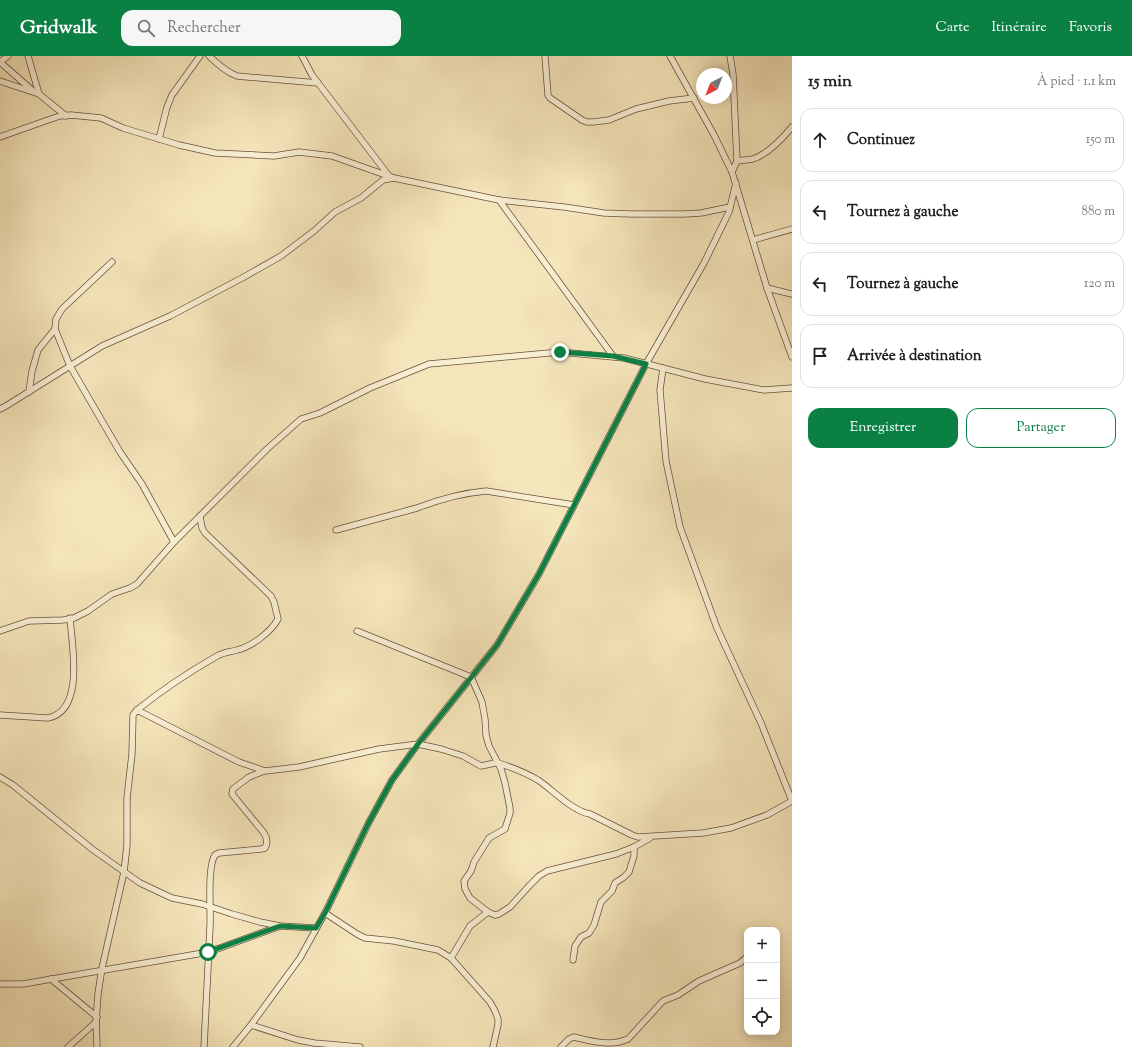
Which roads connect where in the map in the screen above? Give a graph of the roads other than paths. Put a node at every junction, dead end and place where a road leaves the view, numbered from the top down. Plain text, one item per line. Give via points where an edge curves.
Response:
1 (8, 56) edge
2 (28, 56) edge
3 (200, 56) edge
4 (209, 56) edge
5 (302, 56) edge
6 (545, 56) edge
7 (670, 56) edge
8 (730, 56) edge
9 (0, 62) edge
10 (0, 81) edge
11 (318, 83) junction
12 (37, 93) junction
13 (694, 98) junction
14 (66, 116) junction
15 (792, 127) edge
16 (0, 137) edge
17 (159, 139) junction
18 (738, 161) junction
19 (732, 172) junction
20 (391, 177) junction
21 (736, 183) junction
22 (499, 200) junction
23 (730, 207) junction
24 (792, 229) edge
25 (753, 240) junction
26 (112, 262) dead end
27 (767, 288) junction
28 (792, 294) edge
29 (55, 329) junction
30 (613, 356) junction
31 (792, 357) edge
32 (646, 364) junction
33 (70, 366) junction
34 (663, 368) junction
35 (792, 388) edge
36 (29, 392) junction
37 (0, 409) edge
38 (574, 505) junction
39 (200, 516) junction
40 (336, 530) dead end
41 (174, 542) junction
42 (70, 618) junction
43 (0, 631) edge
44 (357, 631) dead end
45 (471, 677) junction
46 (137, 710) junction
47 (0, 715) edge
48 (418, 744) junction
49 (498, 763) junction
50 (265, 771) junction
51 (0, 777) edge
52 (792, 801) edge
53 (651, 837) junction
54 (634, 847) junction
55 (124, 872) junction
56 (209, 906) junction
57 (488, 912) junction
58 (325, 913) junction
59 (280, 926) junction
60 (316, 928) junction
61 (208, 952) junction
62 (451, 958) junction
63 (573, 960) dead end
64 (744, 960) edge
65 (102, 971) junction
66 (51, 978) junction
67 (0, 984) edge
68 (96, 1019) junction
69 (252, 1025) junction
70 (316, 1045) edge
71 (68, 1047) edge
72 (97, 1047) edge
73 (204, 1047) edge
74 (233, 1047) edge
75 (360, 1047) edge
76 (492, 1047) edge
77 (561, 1047) edge

1 - 9 street
2 - 12 street
3 - 17 street via 172,95
4 - 11 street via 237,76
5 - 11 street
6 - 13 street via 548,96 587,122 609,120 636,109
7 - 13 street
8 - 18 street
9 - 12 street
10 - 12 street
11 - 20 street
12 - 14 street
13 - 19 street
14 - 16 street
14 - 17 street via 101,118
15 - 18 street via 762,155
17 - 20 street via 216,152 274,156 300,152 332,156
18 - 19 street
19 - 21 street
20 - 22 street
20 - 33 street via 335,212 281,256 170,316 102,346
21 - 23 street
21 - 25 street
22 - 23 street via 604,213 684,214
22 - 30 street
23 - 32 street via 691,288
24 - 25 street
25 - 27 street
26 - 29 street via 62,309 56,319
27 - 28 street
27 - 31 street
29 - 33 street
29 - 36 street via 38,350
30 - 32 street
30 - 39 street via 560,352 429,364 301,419
32 - 34 street
32 - 38 street
33 - 36 street
33 - 41 street
34 - 35 street via 764,390
34 - 52 street via 660,390 665,453 680,527 717,628 761,723
36 - 37 street
38 - 40 street via 486,491 430,503
38 - 45 street via 539,574 505,632
39 - 41 street
39 - 46 street via 205,533 271,596 278,619 254,644 218,655 154,696
41 - 42 street via 137,584 112,594 88,611
42 - 43 street via 28,621
42 - 47 street via 73,691 63,709 54,717 48,718
44 - 45 street
45 - 48 street
45 - 49 street via 482,702 486,736
46 - 50 street via 239,762
46 - 55 street via 133,715
48 - 49 street via 463,756 481,766
48 - 50 street
48 - 58 street via 392,780
49 - 53 street via 538,780 582,812 632,836
49 - 57 street via 505,783 510,808 509,818 504,830 487,841 464,884 470,898
50 - 56 street via 249,777 232,792 267,838 265,848 215,855 212,863
51 - 55 street
52 - 53 street via 767,815 731,828
53 - 54 street
54 - 57 street via 595,860 548,871 539,876 503,912 494,915
54 - 63 street via 634,856 628,872 615,883 612,891 601,902 594,926 575,946
55 - 56 street via 140,883 172,898
55 - 65 street
56 - 59 street
56 - 61 street
57 - 62 street via 470,926
58 - 60 street
58 - 62 street via 365,938 438,950
59 - 60 street
59 - 61 street
60 - 69 street via 300,958
61 - 65 street
61 - 73 street
62 - 76 street via 495,1011 498,1025
64 - 77 street via 663,1001 628,1039 608,1044 574,1037
65 - 66 street
65 - 68 street
66 - 67 street via 23,984
66 - 68 street
68 - 71 street
68 - 72 street
69 - 70 street
69 - 74 street
70 - 75 street

